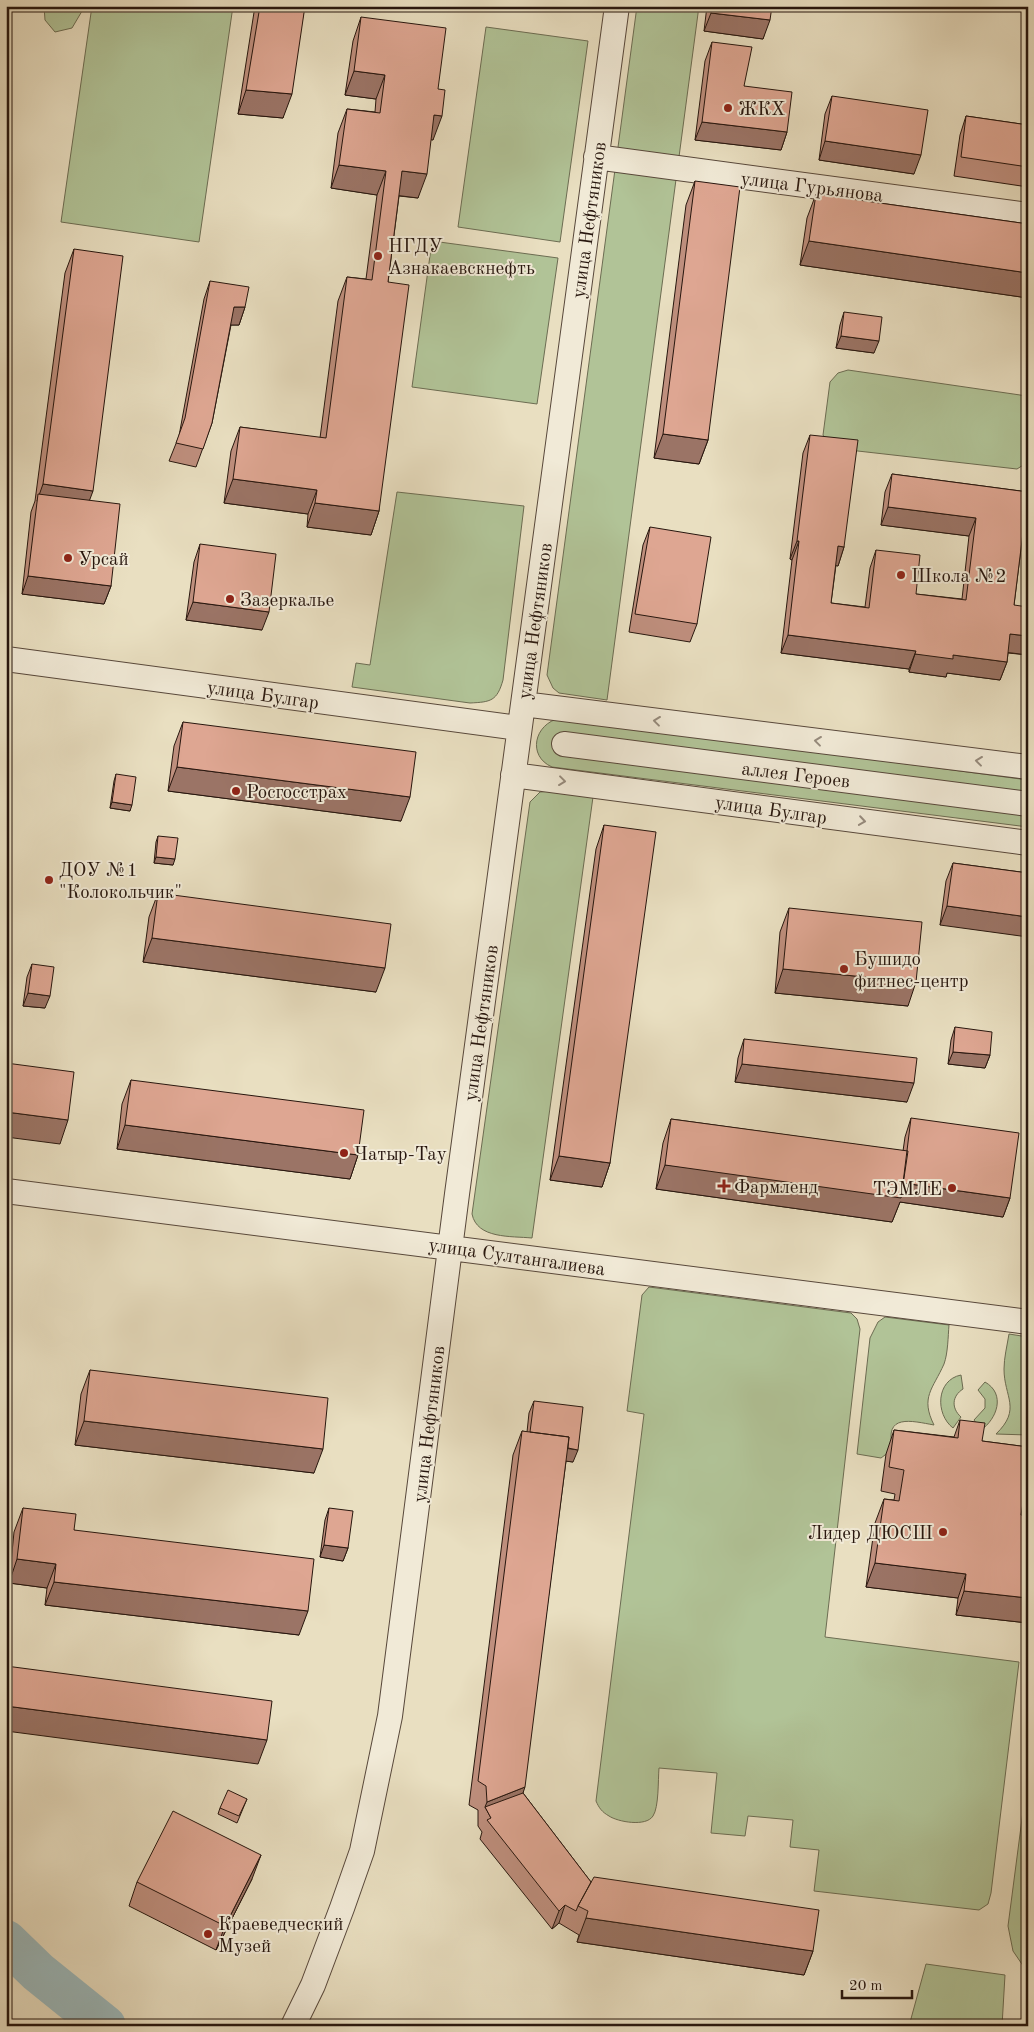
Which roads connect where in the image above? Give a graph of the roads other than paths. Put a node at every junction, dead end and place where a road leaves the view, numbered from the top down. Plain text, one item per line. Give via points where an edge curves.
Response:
1 (617, 6) edge
2 (596, 157) junction
3 (1028, 215) edge
4 (6, 659) edge
5 (523, 704) junction
6 (519, 728) junction
7 (564, 744) dead end
8 (1028, 767) edge
9 (514, 774) junction
10 (1028, 804) edge
11 (1028, 843) edge
12 (6, 1191) edge
13 (451, 1246) junction
14 (1028, 1322) edge
15 (293, 2026) edge

1 - 2 street, улица Нефтяников
2 - 3 street, улица Гурьянова
2 - 5 street, улица Нефтяников
4 - 6 street, улица Булгар
5 - 6 street, улица Нефтяников
8 -> 5 street
6 - 9 street, улица Нефтяников
7 - 10 street, аллея Героев
9 -> 11 street, улица Булгар
9 - 13 street, улица Нефтяников
12 - 13 street, улица Султангалиева
13 - 14 street, улица Султангалиева
13 - 15 street, улица Нефтяников via 390,1716 376,1789 362,1850 342,1908

